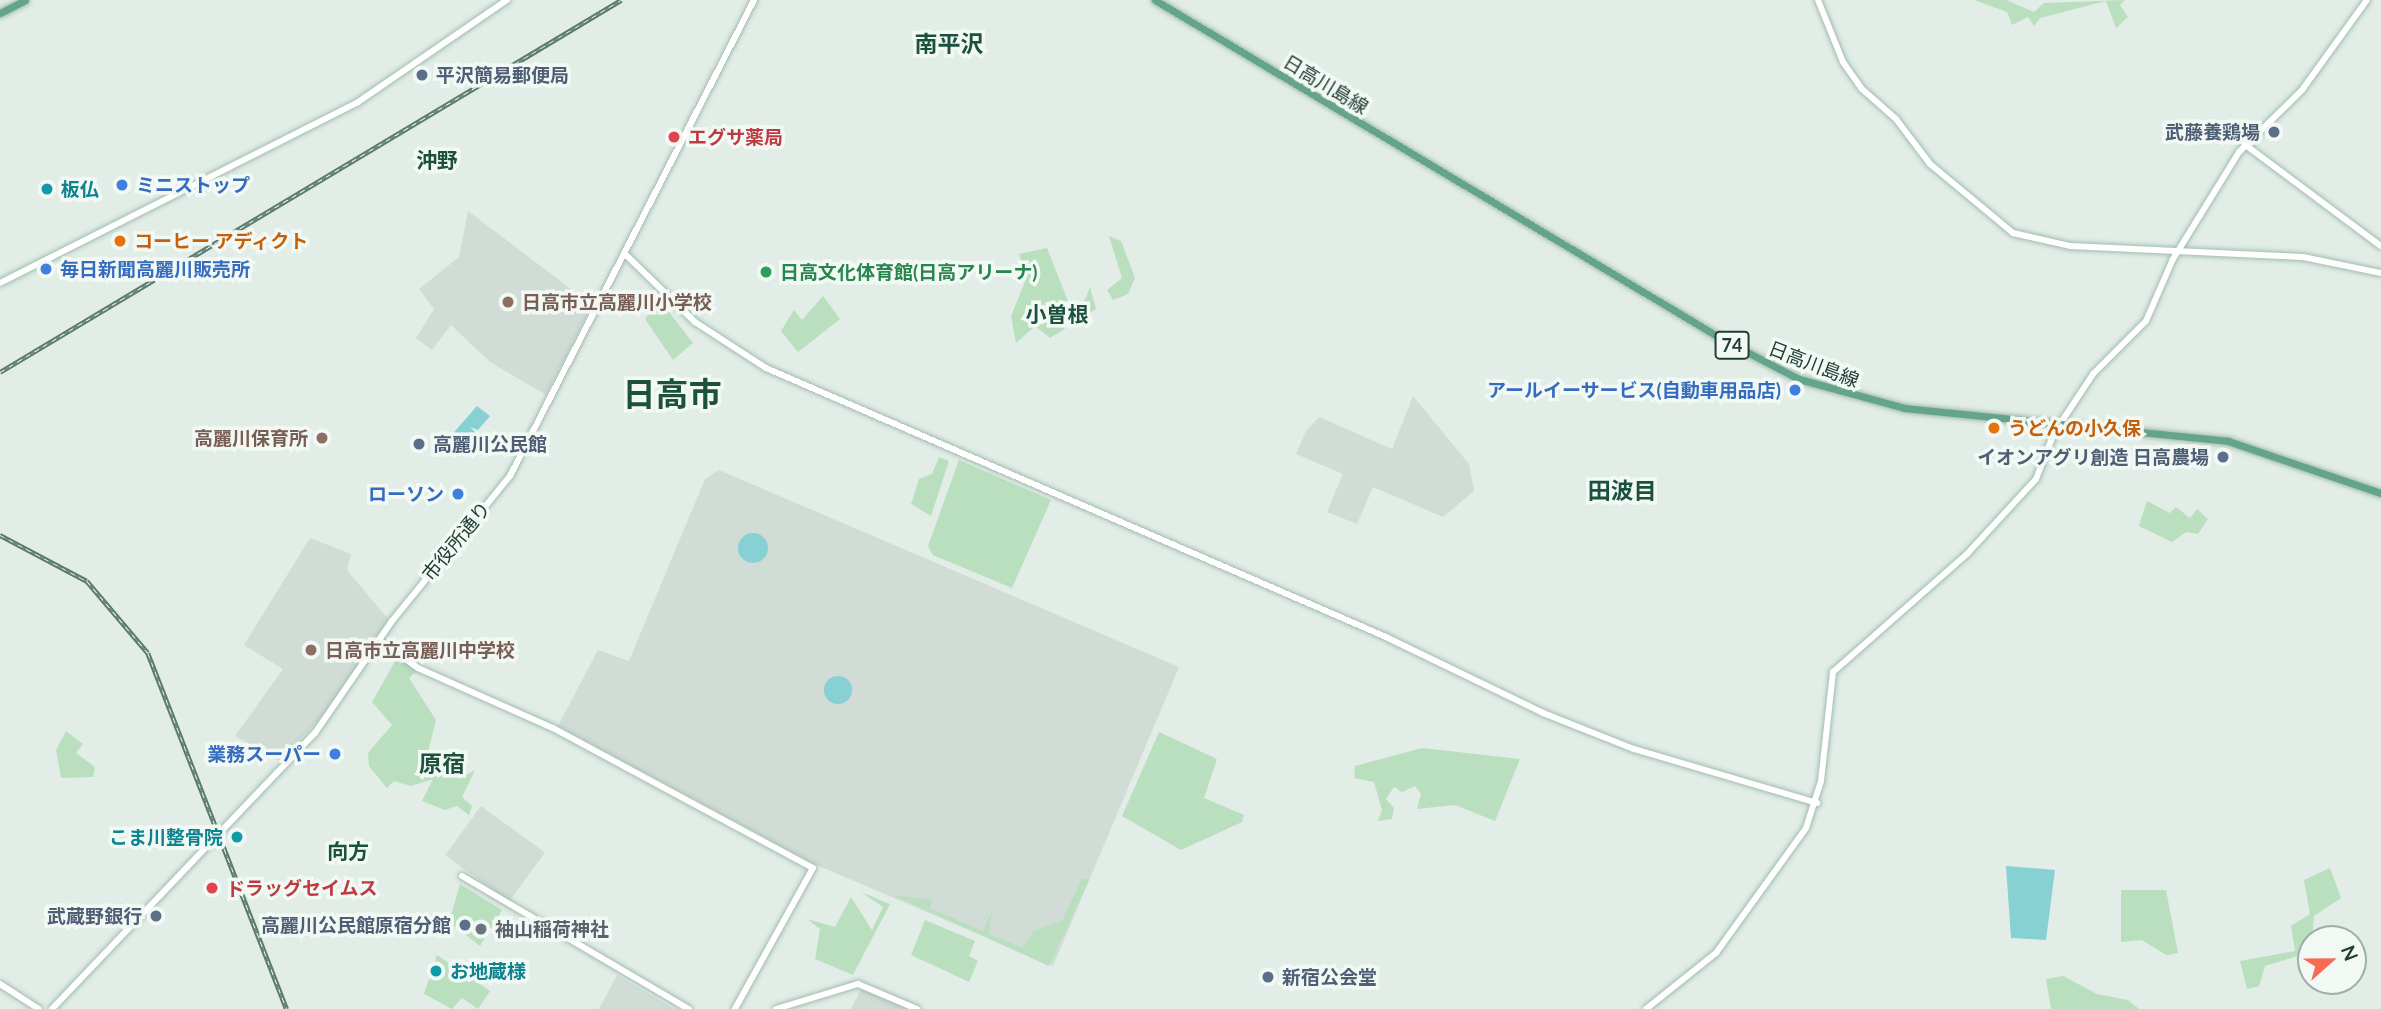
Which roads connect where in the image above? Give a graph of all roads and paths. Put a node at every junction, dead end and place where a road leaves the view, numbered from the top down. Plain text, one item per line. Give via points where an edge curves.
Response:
1 (25, 0) edge
2 (507, 0) edge
3 (754, 0) edge
4 (1155, 0) edge
5 (1818, 0) edge
6 (2367, 0) edge
7 (0, 13) edge
8 (2244, 145) junction
9 (2381, 246) edge
10 (2179, 251) junction
11 (624, 253) junction
12 (2381, 273) edge
13 (0, 283) edge
14 (2062, 422) junction
15 (2381, 493) edge
16 (379, 640) junction
17 (1817, 803) junction
18 (462, 876) dead end
19 (0, 984) edge
20 (38, 1009) edge
21 (52, 1009) edge
22 (689, 1009) edge
23 (735, 1009) edge
24 (776, 1009) edge
25 (917, 1009) edge
26 (1646, 1009) edge

1 - 7 main road
2 - 13 street via 358,103
3 - 11 street, 市役所通り
4 - 14 main road, 日高川島線 / 74 via 1763,363 1881,404
5 - 10 street via 1837,51 1862,89 1996,223 2033,240 2070,246
6 - 8 street via 2302,90
8 - 9 street
8 - 10 street
10 - 12 street via 2303,257
10 - 14 street via 2140,329 2105,357
11 - 16 street, 市役所通り via 514,470
11 - 17 street via 695,322 766,368 1386,637 1543,713 1634,748
14 - 15 main road, 日高川島線 / 74 via 2261,448
14 - 17 street via 2036,479 1967,554 1833,672
16 - 21 street, 市役所通り via 315,733
16 - 23 street via 418,668 553,728 813,868
17 - 26 street via 1727,939
18 - 22 street
19 - 20 street
24 - 25 street via 858,984

